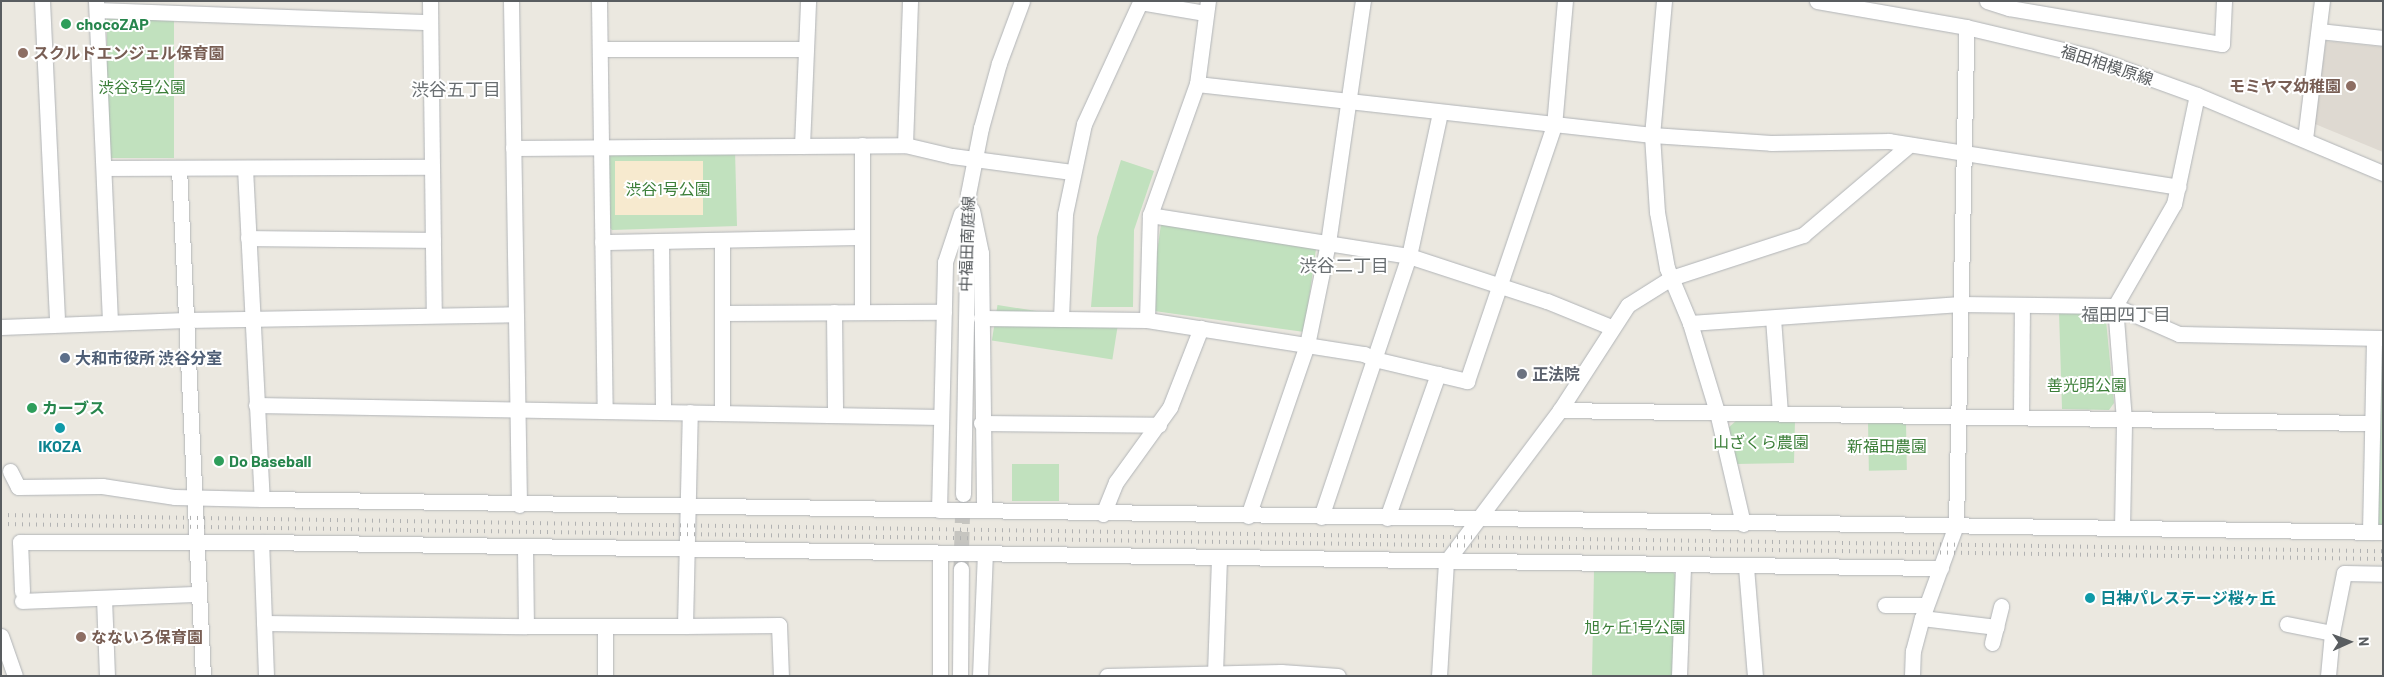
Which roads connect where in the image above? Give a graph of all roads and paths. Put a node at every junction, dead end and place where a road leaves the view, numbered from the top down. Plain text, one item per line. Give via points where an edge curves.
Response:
1 (42, 1) edge
2 (430, 1) edge
3 (511, 1) edge
4 (599, 1) edge
5 (808, 1) edge
6 (910, 1) edge
7 (1022, 1) edge
8 (1363, 1) edge
9 (1565, 1) edge
10 (1664, 1) edge
11 (1817, 1) edge
12 (1987, 1) edge
13 (2224, 1) edge
14 (2322, 1) edge
15 (1137, 2) edge
16 (97, 5) edge
17 (1206, 7) edge
18 (2041, 7) edge
19 (430, 22) junction
20 (1966, 27) junction
21 (2319, 31) junction
22 (2383, 38) edge
23 (600, 49) junction
24 (806, 49) junction
25 (1197, 84) junction
26 (2196, 95) junction
27 (1348, 104) junction
28 (1440, 114) junction
29 (1554, 126) junction
30 (1652, 135) junction
31 (2305, 139) junction
32 (862, 145) junction
33 (905, 145) junction
34 (1909, 145) junction
35 (802, 146) junction
36 (601, 147) junction
37 (513, 148) junction
38 (1963, 154) junction
39 (975, 158) junction
40 (432, 167) junction
41 (104, 168) junction
42 (179, 168) junction
43 (245, 168) junction
44 (1072, 172) junction
45 (2383, 173) edge
46 (2178, 188) junction
47 (968, 194) junction
48 (1150, 215) junction
49 (862, 237) junction
50 (248, 238) junction
51 (433, 240) junction
52 (722, 240) junction
53 (661, 241) junction
54 (602, 242) junction
55 (1328, 243) junction
56 (1410, 256) junction
57 (1671, 278) junction
58 (1498, 284) junction
59 (1960, 304) junction
60 (2022, 305) junction
61 (2115, 306) junction
62 (834, 312) junction
63 (862, 312) junction
64 (944, 312) junction
65 (722, 313) junction
66 (515, 314) junction
67 (434, 315) junction
68 (57, 317) dead end
69 (252, 318) junction
70 (981, 318) junction
71 (1773, 318) junction
72 (1061, 319) junction
73 (186, 320) junction
74 (1147, 320) junction
75 (110, 323) junction
76 (1690, 323) junction
77 (1611, 327) junction
78 (1, 328) edge
79 (1200, 328) junction
80 (2378, 338) edge
81 (1307, 344) junction
82 (1374, 359) junction
83 (1438, 374) junction
84 (256, 405) junction
85 (517, 408) junction
86 (605, 410) junction
87 (1560, 410) junction
88 (663, 412) junction
89 (690, 412) junction
90 (722, 412) junction
91 (1717, 412) junction
92 (1780, 413) junction
93 (835, 415) junction
94 (1958, 415) junction
95 (2021, 416) junction
96 (941, 417) junction
97 (2124, 420) junction
98 (981, 423) junction
99 (2372, 423) junction
100 (1159, 425) junction
101 (10, 471) dead end
102 (963, 494) tunnel mouth
103 (194, 497) junction
104 (262, 499) junction
105 (519, 505) junction
106 (688, 508) junction
107 (939, 510) junction
108 (984, 510) junction
109 (1104, 514) junction
110 (1248, 516) junction
111 (1321, 517) junction
112 (1387, 518) junction
113 (1477, 520) junction
114 (1743, 524) junction
115 (1956, 525) junction
116 (2122, 528) junction
117 (2376, 532) edge
118 (196, 540) junction
119 (261, 542) junction
120 (525, 548) junction
121 (687, 550) junction
122 (985, 553) junction
123 (940, 554) junction
124 (1219, 559) junction
125 (1446, 562) junction
126 (1684, 566) junction
127 (1746, 567) junction
128 (1941, 568) junction
129 (962, 569) tunnel mouth
130 (2383, 574) edge
131 (199, 594) junction
132 (104, 598) junction
133 (1885, 605) dead end
134 (2001, 606) dead end
135 (1924, 611) junction
136 (264, 623) junction
137 (2287, 624) dead end
138 (526, 626) junction
139 (604, 626) junction
140 (685, 626) junction
141 (1996, 627) junction
142 (2332, 633) junction
143 (1, 636) edge
144 (1992, 643) dead end
145 (10, 671) edge
146 (1215, 673) junction
147 (1281, 674) edge
148 (107, 676) edge
149 (203, 676) edge
150 (266, 676) edge
151 (605, 676) edge
152 (780, 676) edge
153 (940, 676) edge
154 (960, 676) edge
155 (980, 676) edge
156 (1107, 676) edge
157 (1338, 676) edge
158 (1439, 676) edge
159 (1679, 676) edge
160 (1755, 676) edge
161 (1912, 676) edge
162 (2328, 676) edge

1 - 68 street
2 - 19 street
3 - 37 street
4 - 23 street
5 - 24 street
6 - 33 street
7 - 39 street, 中福田南庭線 via 999,63
8 - 27 street
9 - 29 street
10 - 30 street
11 - 20 street, 福田相模原線
12 - 18 street
13 - 18 street via 2222,44
14 - 21 street
15 - 17 street
15 - 44 street via 1084,124
16 - 19 street
16 - 41 street
17 - 25 street
19 - 40 street
20 - 26 street, 福田相模原線 via 2089,56
20 - 38 street
21 - 22 street
21 - 31 street
23 - 24 street
23 - 36 street
24 - 35 street
25 - 27 street
25 - 48 street
26 - 31 street, 福田相模原線
26 - 46 street
27 - 28 street
27 - 55 street
28 - 29 street
28 - 56 street
29 - 30 street
29 - 58 street
30 - 34 street via 1771,143 1889,142
30 - 57 street via 1658,212
31 - 45 street, 福田相模原線
32 - 33 street
32 - 35 street
32 - 49 street
33 - 39 street
34 - 38 street
34 - 57 street via 1803,235
35 - 36 street
36 - 37 street
36 - 54 street
37 - 66 street
38 - 46 street
38 - 59 street
39 - 44 street
39 - 47 street, 中福田南庭線
40 - 43 street
40 - 51 street
41 - 42 street
41 - 75 street
42 - 43 street
42 - 73 street
43 - 50 street
44 - 72 street via 1065,214
46 - 61 street via 2174,204
47 - 64 street via 945,262
47 - 70 street via 981,253
47 - 102 street, 中福田南庭線
48 - 55 street
48 - 74 street
49 - 52 street
49 - 63 street
50 - 51 street
50 - 69 street
51 - 67 street
52 - 53 street
52 - 65 street
53 - 54 street
53 - 88 street
54 - 86 street
55 - 56 street
55 - 81 street
56 - 58 street
56 - 82 street
57 - 76 street
57 - 77 street via 1628,305
58 - 77 street
58 - 83 street via 1466,381
59 - 60 street
59 - 71 street
59 - 94 street
60 - 61 street
60 - 95 street
61 - 80 street via 2180,334
61 - 97 street
62 - 63 street
62 - 65 street
62 - 93 street
63 - 64 street
64 - 96 street
65 - 90 street
66 - 67 street
66 - 85 street
67 - 69 street
69 - 73 street
69 - 84 street
70 - 72 street
70 - 98 street
71 - 76 street
71 - 92 street
72 - 74 street
73 - 75 street
73 - 103 street
74 - 79 street
75 - 78 street
76 - 91 street
77 - 87 street
79 - 81 street
79 - 100 street via 1170,407
80 - 99 street
81 - 82 street via 1364,354
81 - 110 street
82 - 83 street
82 - 111 street
83 - 112 street
84 - 85 street
84 - 104 street
85 - 86 street
85 - 105 street
86 - 88 street
87 - 91 street
87 - 113 street
88 - 89 street
89 - 90 street
89 - 106 street
90 - 93 street
91 - 92 street
91 - 114 street
92 - 94 street
93 - 96 street
94 - 95 street
94 - 115 street
95 - 97 street
96 - 107 street
97 - 99 street
97 - 116 street
98 - 100 street
98 - 108 street
99 - 117 street
100 - 109 street via 1116,482
101 - 103 street via 18,487 102,486
103 - 104 street
103 - 118 street
104 - 105 street
105 - 106 street
106 - 107 street
106 - 121 street
107 - 108 street
108 - 109 street
109 - 110 street
110 - 111 street
111 - 112 street
112 - 113 street
113 - 114 street
113 - 125 street
114 - 115 street
115 - 116 street
115 - 128 street
116 - 117 street
118 - 119 street
118 - 131 street
118 - 132 street via 20,542 22,596
119 - 120 street
119 - 136 street
120 - 121 street
120 - 138 street
121 - 123 street
121 - 140 street
122 - 123 street
122 - 124 street
122 - 155 street
123 - 153 street
124 - 125 street
124 - 146 street
125 - 126 street
125 - 158 street
126 - 127 street
126 - 159 street
127 - 128 street
127 - 160 street
128 - 135 street
129 - 154 street
130 - 142 street via 2344,573
131 - 132 street
131 - 149 street
132 - 148 street
133 - 135 street
134 - 141 street
135 - 141 street
135 - 161 street via 1912,651
136 - 138 street
136 - 150 street
137 - 142 street
138 - 139 street
139 - 140 street
139 - 151 street
140 - 152 street via 779,625
141 - 144 street
142 - 162 street
143 - 145 street
146 - 147 street
146 - 156 street
147 - 157 street

